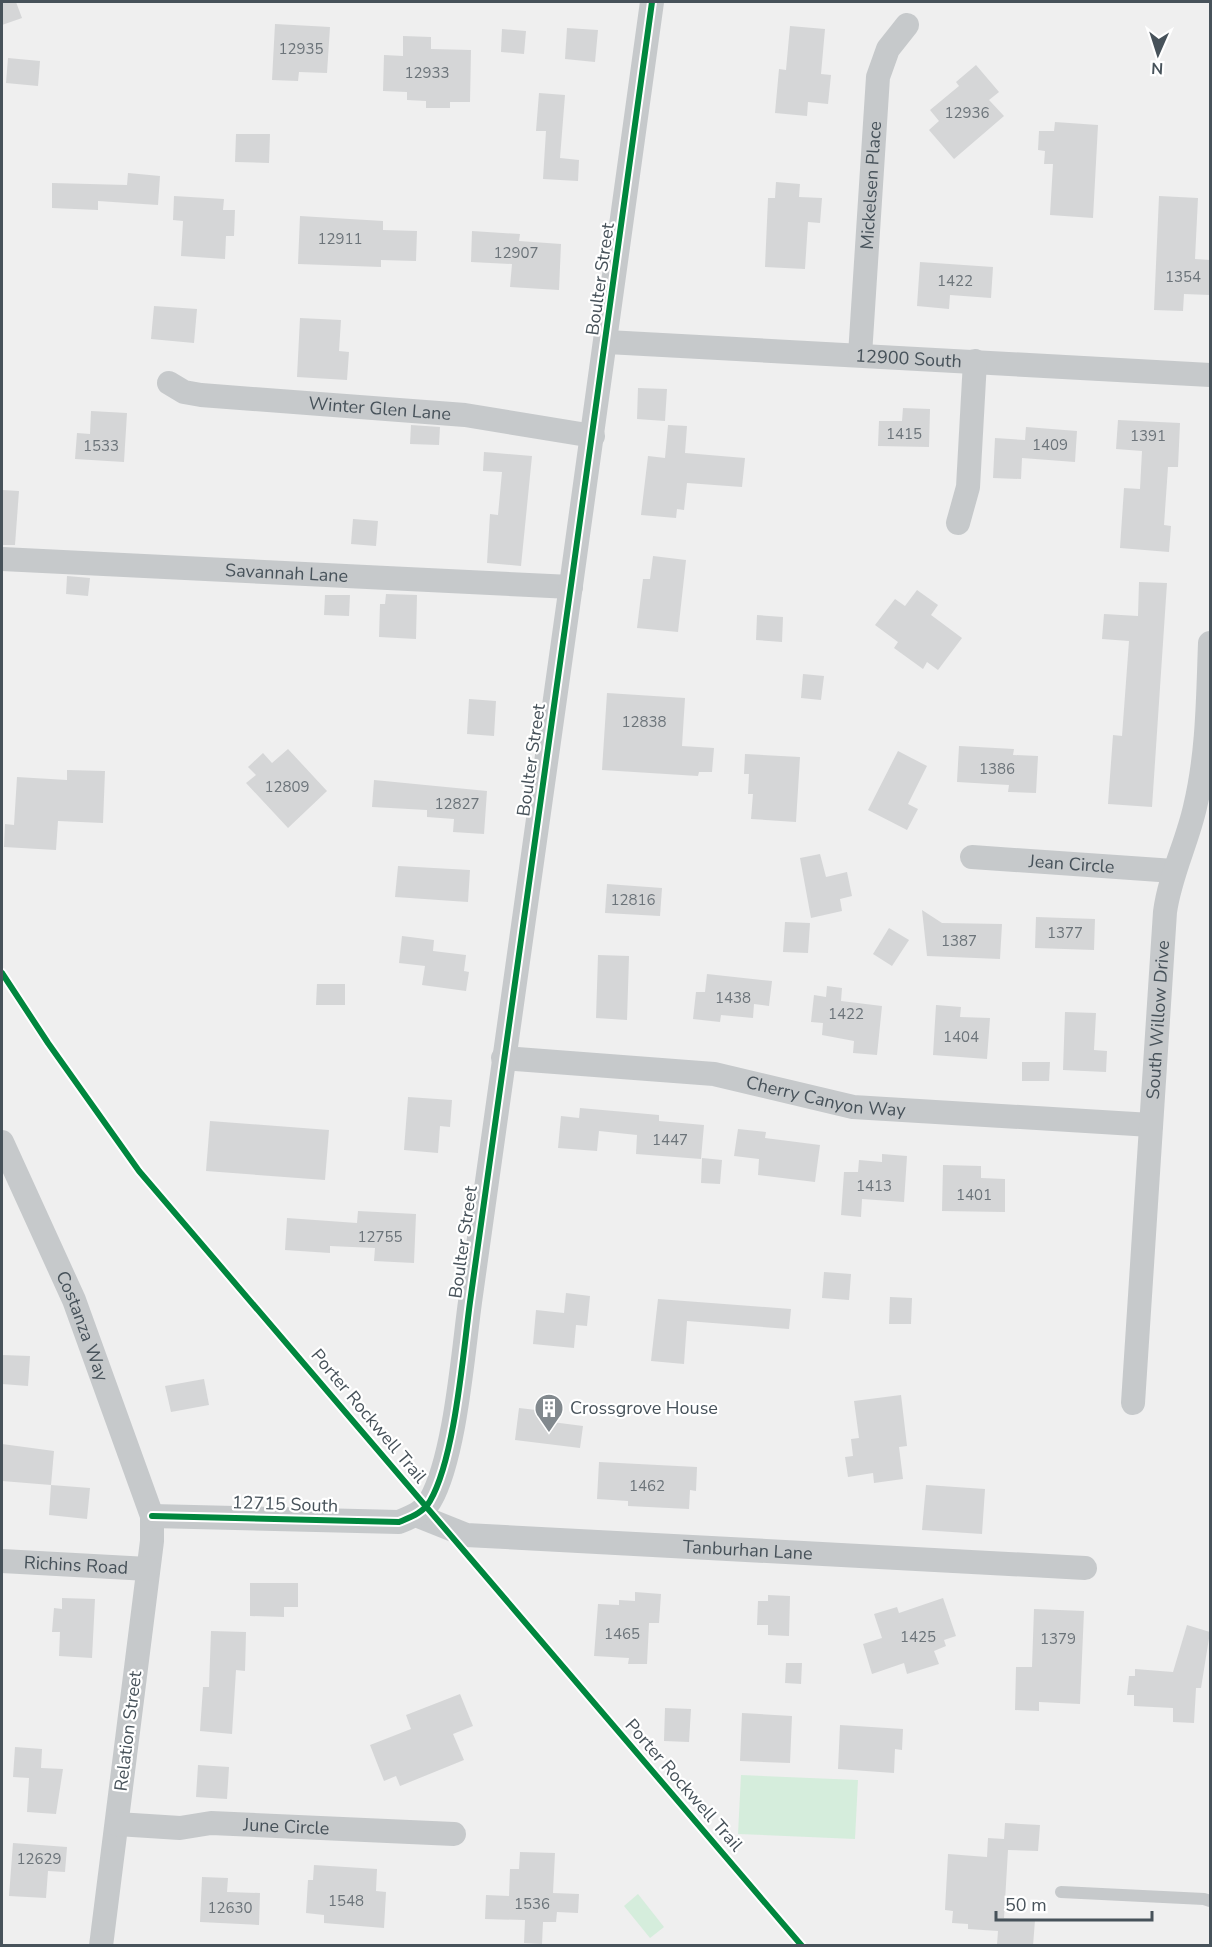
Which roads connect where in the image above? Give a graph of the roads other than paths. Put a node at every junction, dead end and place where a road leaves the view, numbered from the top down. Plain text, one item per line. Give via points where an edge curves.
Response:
1 (652, 2) edge
2 (907, 25) dead end
3 (607, 342) junction
4 (860, 355) junction
5 (975, 362) junction
6 (1210, 375) edge
7 (169, 383) dead end
8 (593, 436) junction
9 (958, 523) dead end
10 (2, 559) edge
11 (571, 587) junction
12 (1210, 643) edge
13 (972, 857) dead end
14 (1174, 871) junction
15 (502, 1058) junction
16 (1151, 1125) junction
17 (2, 1142) edge
18 (1133, 1403) dead end
19 (416, 1515) junction
20 (152, 1516) junction
21 (2, 1561) edge
22 (1084, 1568) dead end
23 (148, 1569) junction
24 (117, 1824) junction
25 (454, 1834) dead end
26 (1061, 1892) dead end
27 (1210, 1901) edge
28 (101, 1946) edge

1 - 3 street, Boulter Street
2 - 4 street, Mickelsen Place via 888,49 878,77
3 - 4 street, 12900 South
3 - 8 street, Boulter Street
4 - 5 street, 12900 South
5 - 6 street, 12900 South
5 - 9 street via 968,486
7 - 8 street, Winter Glen Lane via 184,392 201,395 465,415
8 - 11 street, Boulter Street
10 - 11 street, Savannah Lane
11 - 15 street, Boulter Street
12 - 14 street, South Willow Drive via 1200,783
13 - 14 street, Jean Circle
14 - 16 street, South Willow Drive via 1160,964
15 - 16 street, Cherry Canyon Way via 714,1074 853,1107
15 - 19 street, Boulter Street via 448,1446 430,1501
16 - 18 street, South Willow Drive
17 - 20 street, Costanza Way via 74,1300
19 - 20 street, 12715 South via 399,1522
19 - 22 street, Tanburhan Lane via 466,1535
20 - 23 street, Relation Street
21 - 23 street, Richins Road
23 - 24 street, Relation Street
24 - 25 street, June Circle via 180,1828 211,1823
24 - 28 street, Relation Street
26 - 27 lane

